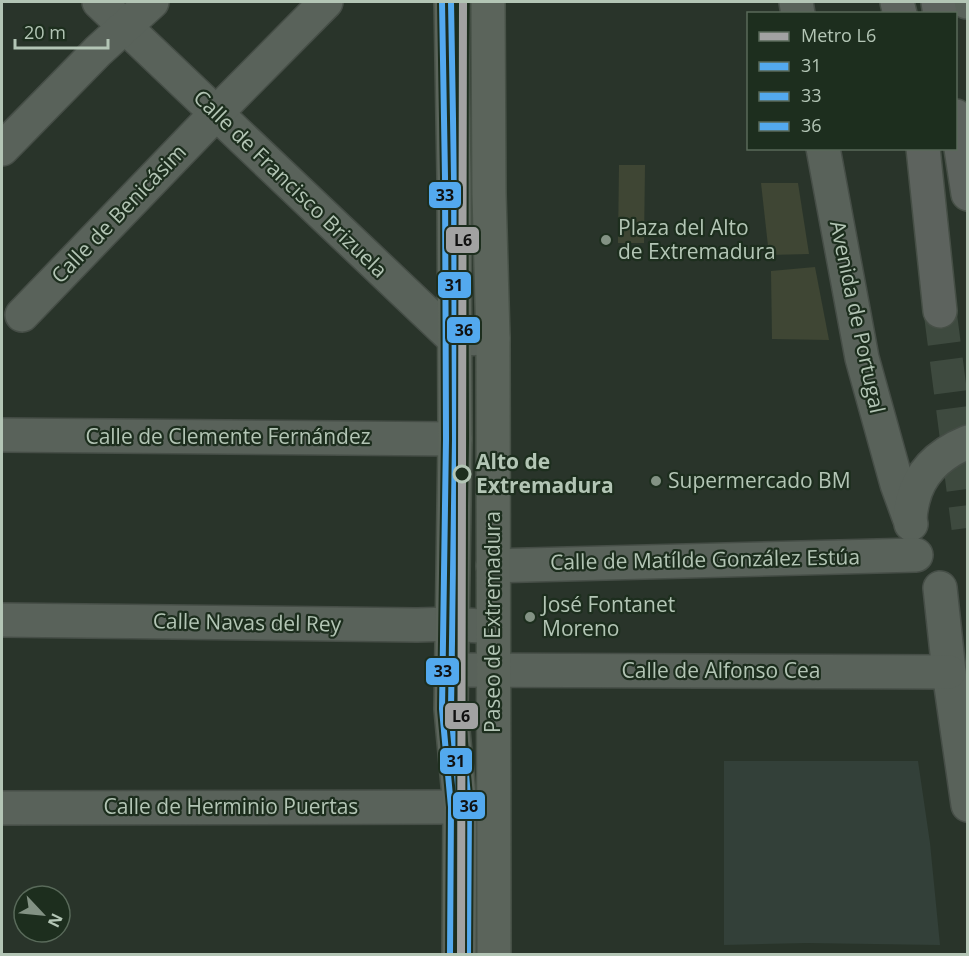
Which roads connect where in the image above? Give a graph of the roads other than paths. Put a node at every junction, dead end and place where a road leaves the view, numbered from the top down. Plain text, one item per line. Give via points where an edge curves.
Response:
1 (99, 2) edge
2 (152, 2) edge
3 (327, 2) edge
4 (451, 2) edge
5 (488, 2) edge
6 (126, 26) junction
7 (217, 114) junction
8 (957, 122) edge
9 (2, 149) edge
10 (823, 150) edge
11 (923, 150) edge
12 (968, 194) edge
13 (940, 311) tunnel mouth
14 (22, 315) dead end
15 (454, 339) junction
16 (493, 339) junction
17 (2, 435) edge
18 (455, 439) junction
19 (968, 442) edge
20 (909, 517) junction
21 (916, 555) junction
22 (493, 566) junction
23 (954, 596) edge
24 (2, 620) edge
25 (453, 624) junction
26 (493, 627) junction
27 (452, 670) junction
28 (494, 670) junction
29 (949, 672) junction
30 (968, 805) edge
31 (460, 807) junction
32 (2, 808) edge
33 (459, 954) edge
34 (494, 954) edge

1 - 6 street, Calle de Francisco Brizuela
2 - 6 street
3 - 7 street, Calle de Benicásim
4 - 15 main road, Paseo de Extremadura
5 - 16 main road, Paseo de Extremadura
6 - 7 street, Calle de Francisco Brizuela
6 - 9 street
7 - 14 street, Calle de Benicásim
7 - 15 street, Calle de Francisco Brizuela
8 - 12 highway
10 - 20 street, Avenida de Portugal via 862,358
11 - 13 highway
15 - 16 street
15 - 18 main road, Paseo de Extremadura
16 - 22 main road, Paseo de Extremadura
17 - 18 street, Calle de Clemente Fernández
18 - 25 main road, Paseo de Extremadura
19 - 20 street, Avenida de Portugal via 951,449 929,467 915,491
20 - 21 street, Avenida de Portugal
21 - 22 street, Calle de Matílde González Estúa
21 - 23 street, Avenida de Portugal via 923,570
22 - 26 main road, Paseo de Extremadura
23 - 29 street, Avenida de Portugal
24 - 25 street, Calle Navas del Rey
25 - 26 street, Calle Navas del Rey
25 - 27 main road, Paseo de Extremadura
26 - 28 main road, Paseo de Extremadura
27 - 28 street, Calle de Alfonso Cea
27 - 31 main road, Paseo de Extremadura via 451,709
28 - 29 street, Calle de Alfonso Cea
28 - 34 main road, Paseo de Extremadura
29 - 30 street, Avenida de Portugal
31 - 32 street, Calle de Herminio Puertas
31 - 33 main road, Paseo de Extremadura

